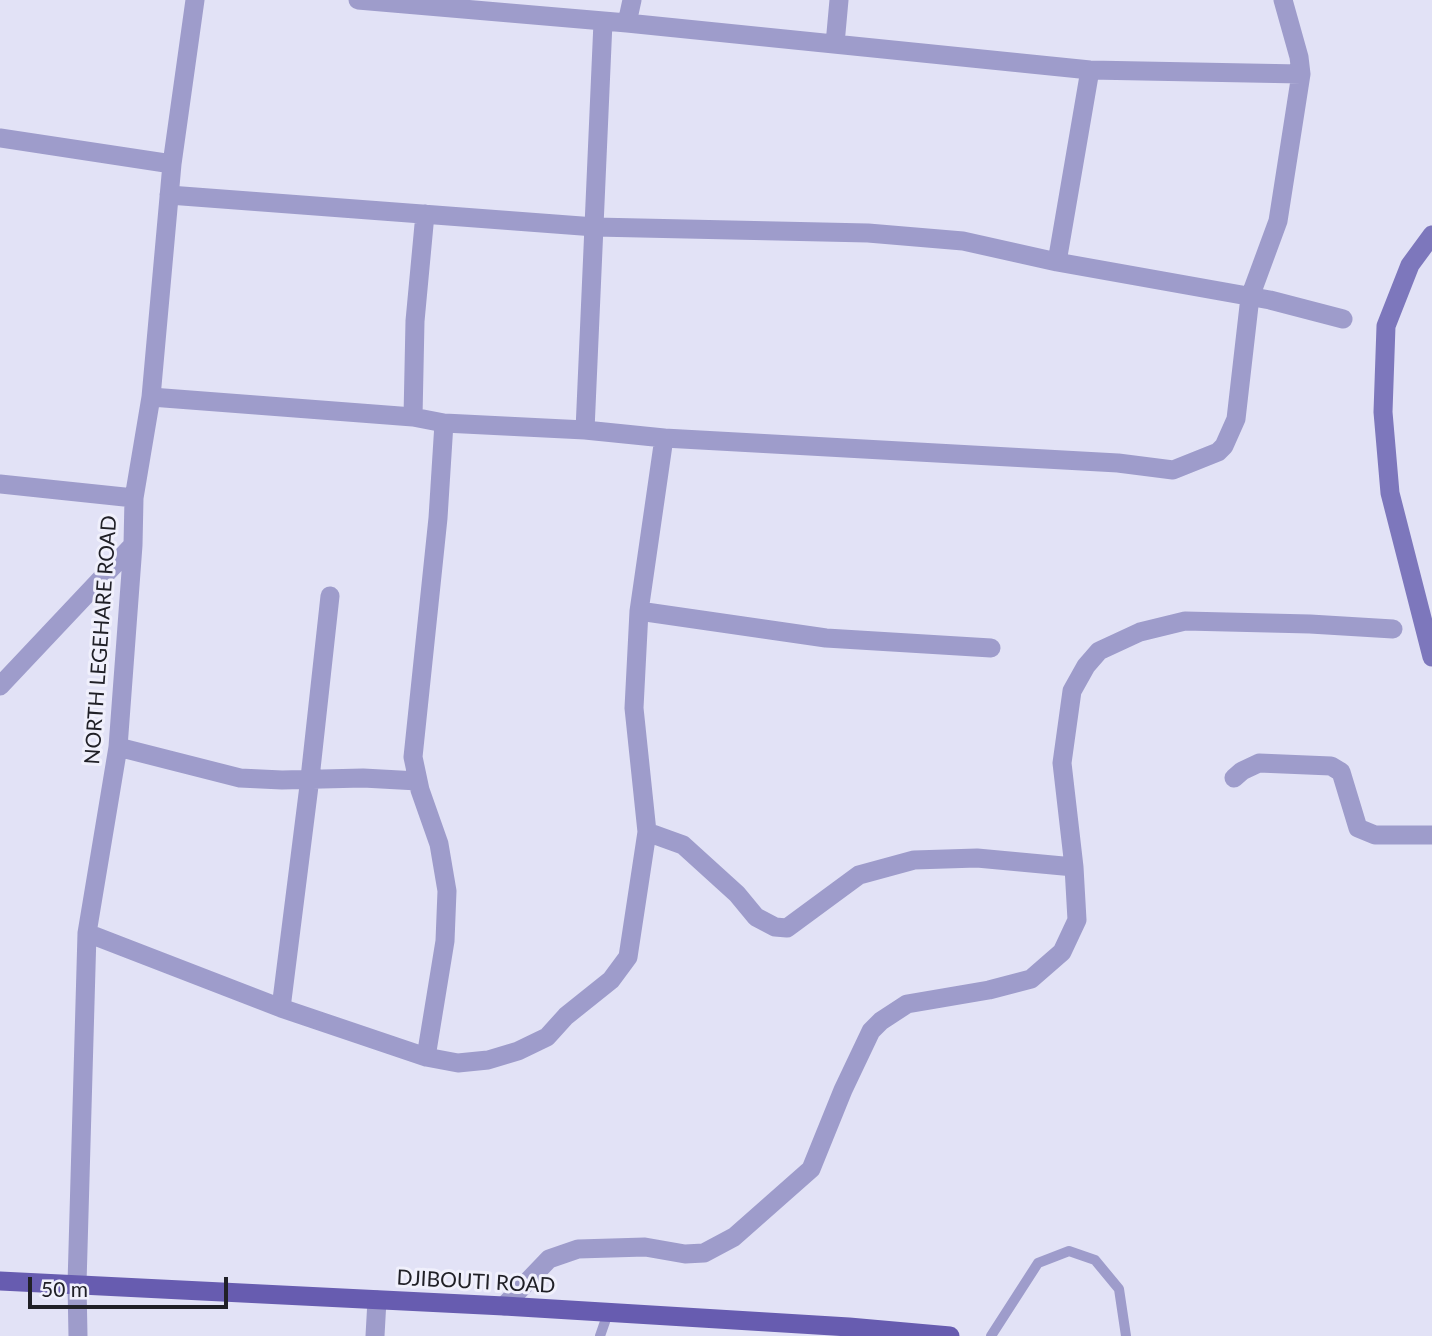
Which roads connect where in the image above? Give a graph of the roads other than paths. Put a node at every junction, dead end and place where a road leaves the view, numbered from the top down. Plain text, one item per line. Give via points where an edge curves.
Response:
1 (195, 0) edge
2 (358, 0) edge
3 (632, 0) edge
4 (839, 0) edge
5 (1283, 0) edge
6 (603, 22) junction
7 (626, 23) junction
8 (835, 44) junction
9 (1090, 70) junction
10 (1301, 74) junction
11 (0, 138) edge
12 (172, 164) junction
13 (169, 195) junction
14 (425, 214) junction
15 (595, 227) junction
16 (1432, 235) edge
17 (1057, 262) junction
18 (1260, 299) junction
19 (1343, 319) dead end
20 (151, 397) junction
21 (412, 417) junction
22 (444, 423) junction
23 (585, 430) junction
24 (664, 438) junction
25 (0, 484) edge
26 (134, 498) junction
27 (133, 545) junction
28 (330, 596) dead end
29 (639, 611) junction
30 (1393, 629) dead end
31 (1428, 639) edge
32 (991, 648) dead end
33 (0, 686) edge
34 (118, 747) junction
35 (310, 778) junction
36 (1234, 778) dead end
37 (418, 781) junction
38 (647, 832) junction
39 (1432, 835) edge
40 (1074, 867) junction
41 (87, 933) junction
42 (281, 1008) junction
43 (426, 1058) junction
44 (0, 1281) edge
45 (77, 1284) junction
46 (377, 1300) junction
47 (504, 1306) junction
48 (608, 1313) junction
49 (849, 1332) edge
50 (78, 1336) edge
51 (375, 1336) edge
52 (600, 1336) edge
53 (950, 1336) edge
54 (992, 1336) edge
55 (1126, 1336) edge

1 - 12 street, NORTH LEGEHARE ROAD
2 - 6 street
3 - 7 street
4 - 8 street
5 - 10 street
6 - 7 street
6 - 15 street
7 - 8 street
8 - 9 street
9 - 10 street
9 - 17 street
10 - 18 street via 1278,221
11 - 12 street
12 - 13 street, NORTH LEGEHARE ROAD
13 - 14 street
13 - 20 street, NORTH LEGEHARE ROAD
14 - 15 street
14 - 21 street
15 - 17 street via 868,233 964,241
15 - 23 street
16 - 31 main road via 1410,265 1386,326 1382,412 1390,494
17 - 18 street
18 - 19 street
18 - 24 street via 1236,419 1224,446 1172,470
20 - 21 street
20 - 26 street, NORTH LEGEHARE ROAD
21 - 22 street
22 - 23 street
22 - 37 street via 413,757
23 - 24 street
24 - 29 street
25 - 26 street
26 - 27 street, NORTH LEGEHARE ROAD
27 - 33 street
27 - 34 street, NORTH LEGEHARE ROAD
28 - 35 street
29 - 32 street via 826,638
29 - 38 street via 634,708
30 - 40 street via 1185,621 1140,632 1099,651 1072,691 1062,763
34 - 35 street via 240,778
34 - 41 street, NORTH LEGEHARE ROAD
35 - 37 street
35 - 42 street
36 - 39 street via 1259,763 1331,766 1340,772 1358,828 1375,835
37 - 43 street via 439,844 447,891 445,941
38 - 40 street via 683,845 756,917 787,928 859,875 914,860 977,858
38 - 43 street via 628,957 611,980 547,1037 519,1051 458,1063
40 - 47 street via 1077,920 1062,952 1031,979 907,1004 881,1021 871,1031 843,1090 811,1169 734,1237 704,1253 645,1247 578,1249 549,1259
41 - 42 street
41 - 45 street, NORTH LEGEHARE ROAD
42 - 43 street
44 - 45 main road, DJIBOUTI ROAD
45 - 46 main road, DJIBOUTI ROAD
45 - 50 street, NORTH LEGEHARE ROAD
46 - 47 main road, DJIBOUTI ROAD
46 - 51 street
47 - 48 main road, DJIBOUTI ROAD
48 - 49 main road, DJIBOUTI ROAD
48 - 52 lane
49 - 53 main road, DJIBOUTI ROAD
54 - 55 lane via 1038,1263 1069,1251 1095,1260 1119,1289

